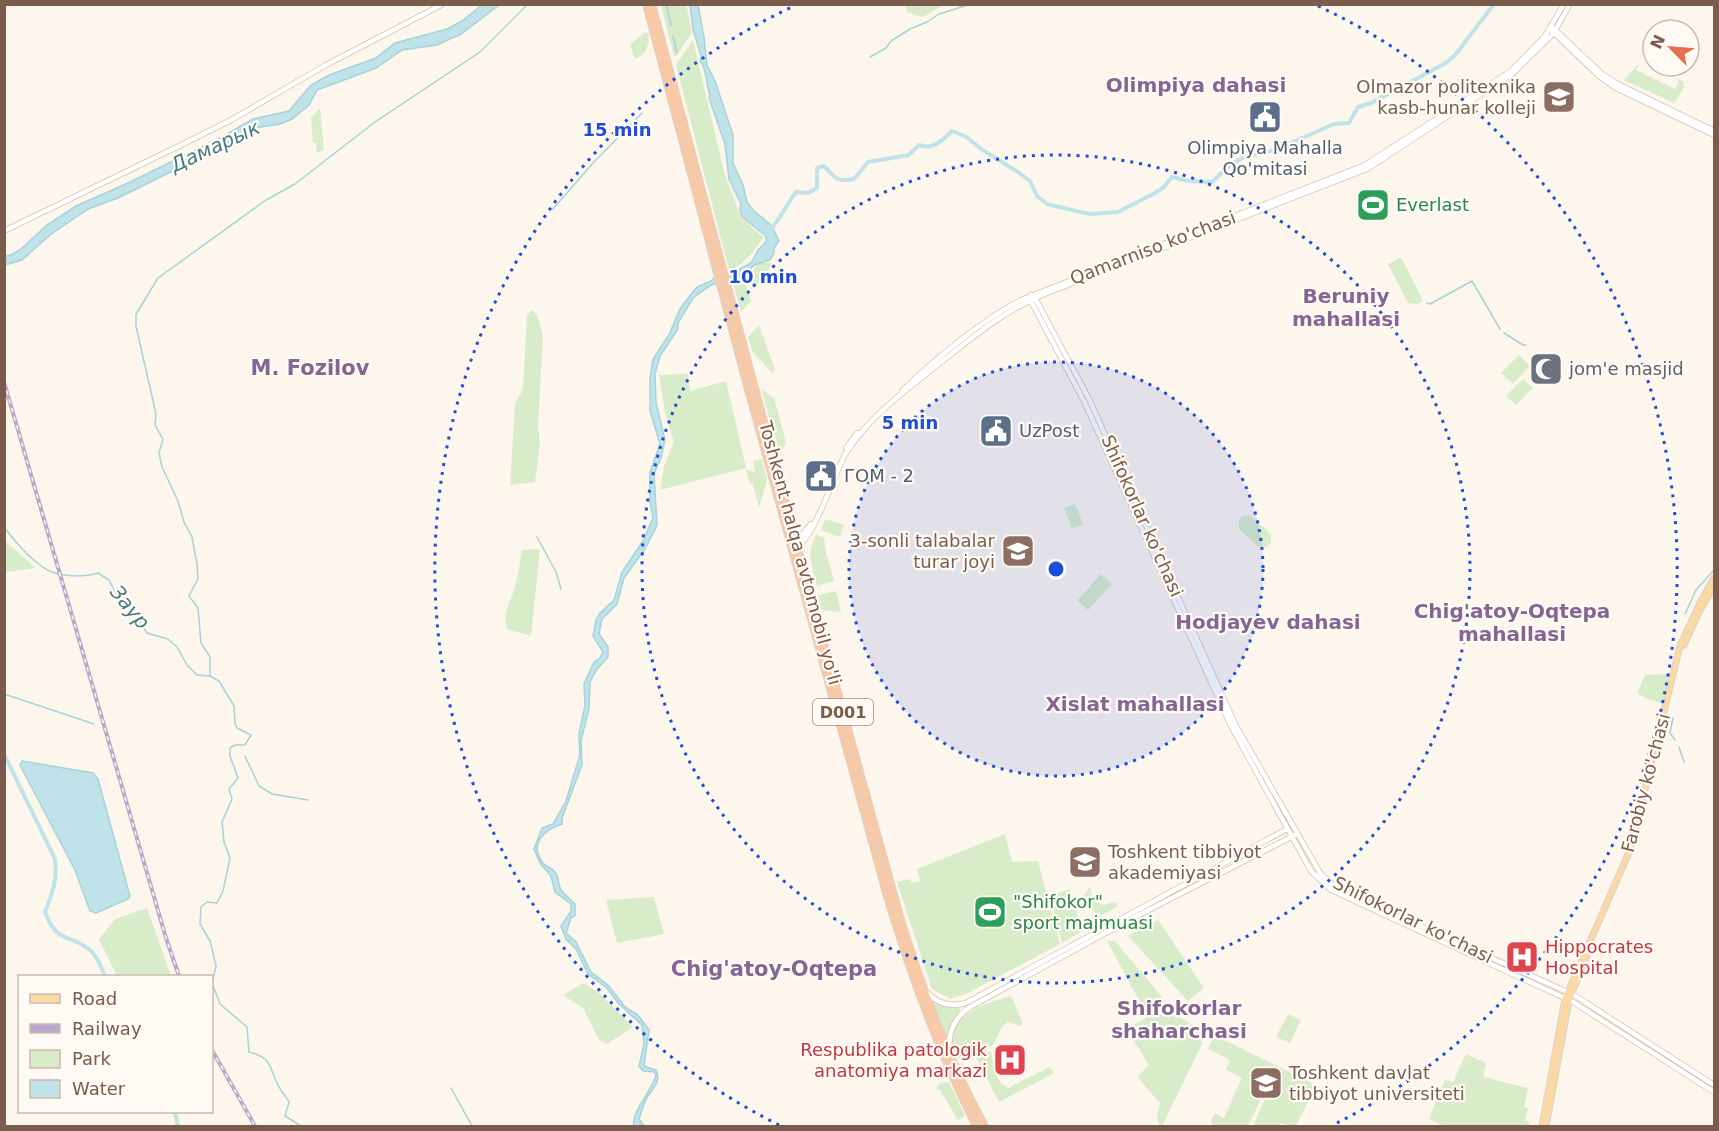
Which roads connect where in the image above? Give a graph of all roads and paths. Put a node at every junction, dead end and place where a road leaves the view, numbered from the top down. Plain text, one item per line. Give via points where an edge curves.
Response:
1 (443, 4) edge
2 (646, 4) edge
3 (652, 4) edge
4 (1564, 4) edge
5 (1570, 4) edge
6 (1553, 30) junction
7 (662, 52) junction
8 (1714, 133) edge
9 (4, 231) edge
10 (725, 289) junction
11 (1032, 297) junction
12 (763, 415) junction
13 (756, 417) junction
14 (794, 546) junction
15 (1714, 578) edge
16 (1714, 586) edge
17 (1292, 826) junction
18 (1286, 829) junction
19 (1297, 834) junction
20 (1291, 837) junction
21 (1132, 916) junction
22 (898, 921) junction
23 (1542, 982) junction
24 (922, 984) junction
25 (1539, 988) junction
26 (1568, 996) junction
27 (968, 1005) junction
28 (949, 1053) junction
29 (1714, 1085) edge
30 (1714, 1092) edge
31 (976, 1126) edge
32 (985, 1126) edge
33 (1544, 1126) edge

1 - 9 main road via 231,120
2 - 7 highway, Toshkent halqa avtomobil yo'li / D001
3 - 7 highway, Toshkent halqa avtomobil yo'li / D001
4 - 6 main road, Qamarniso ko'chasi
5 - 6 main road, Qamarniso ko'chasi
6 - 8 main road via 1602,74 1636,96
6 - 11 main road, Qamarniso ko'chasi via 1511,71 1365,165
7 - 10 highway, Toshkent halqa avtomobil yo'li / D001
10 - 12 highway, Toshkent halqa avtomobil yo'li / D001
10 - 13 highway, Toshkent halqa avtomobil yo'li / D001
11 - 14 main road, Qamarniso ko'chasi via 988,325 870,421 843,458 819,515
11 - 17 main road, Shifokorlar ko'chasi via 1089,399 1235,724
11 - 18 main road, Shifokorlar ko'chasi via 1084,401 1231,726
12 - 13 highway
12 - 14 highway, Toshkent halqa avtomobil yo'li / D001
13 - 14 highway, Toshkent halqa avtomobil yo'li / D001
14 - 22 highway, Toshkent halqa avtomobil yo'li / D001
15 - 26 main road, Farobiy ko'chasi via 1680,648 1630,850
16 - 26 main road, Farobiy ko'chasi via 1683,649 1633,851
17 - 18 main road
17 - 19 main road, Shifokorlar ko'chasi
18 - 20 main road, Shifokorlar ko'chasi
18 - 21 main road
19 - 20 main road
19 - 23 main road, Shifokorlar ko'chasi via 1314,866 1333,885
20 - 21 main road
20 - 25 main road, Shifokorlar ko'chasi via 1311,871 1330,889
21 - 27 main road
22 - 24 highway, Toshkent halqa avtomobil yo'li / D001
22 - 31 highway, Toshkent halqa avtomobil yo'li / D001 via 907,965 929,1025
23 - 25 main road
23 - 26 main road, Shifokorlar ko'chasi
24 - 27 main road via 944,1004
24 - 28 highway, Toshkent halqa avtomobil yo'li / D001
25 - 26 main road, Shifokorlar ko'chasi
26 - 29 main road, Shifokorlar ko'chasi
26 - 30 main road
26 - 33 main road, Farobiy ko'chasi
27 - 28 main road via 953,1025
28 - 32 highway, Toshkent halqa avtomobil yo'li / D001

